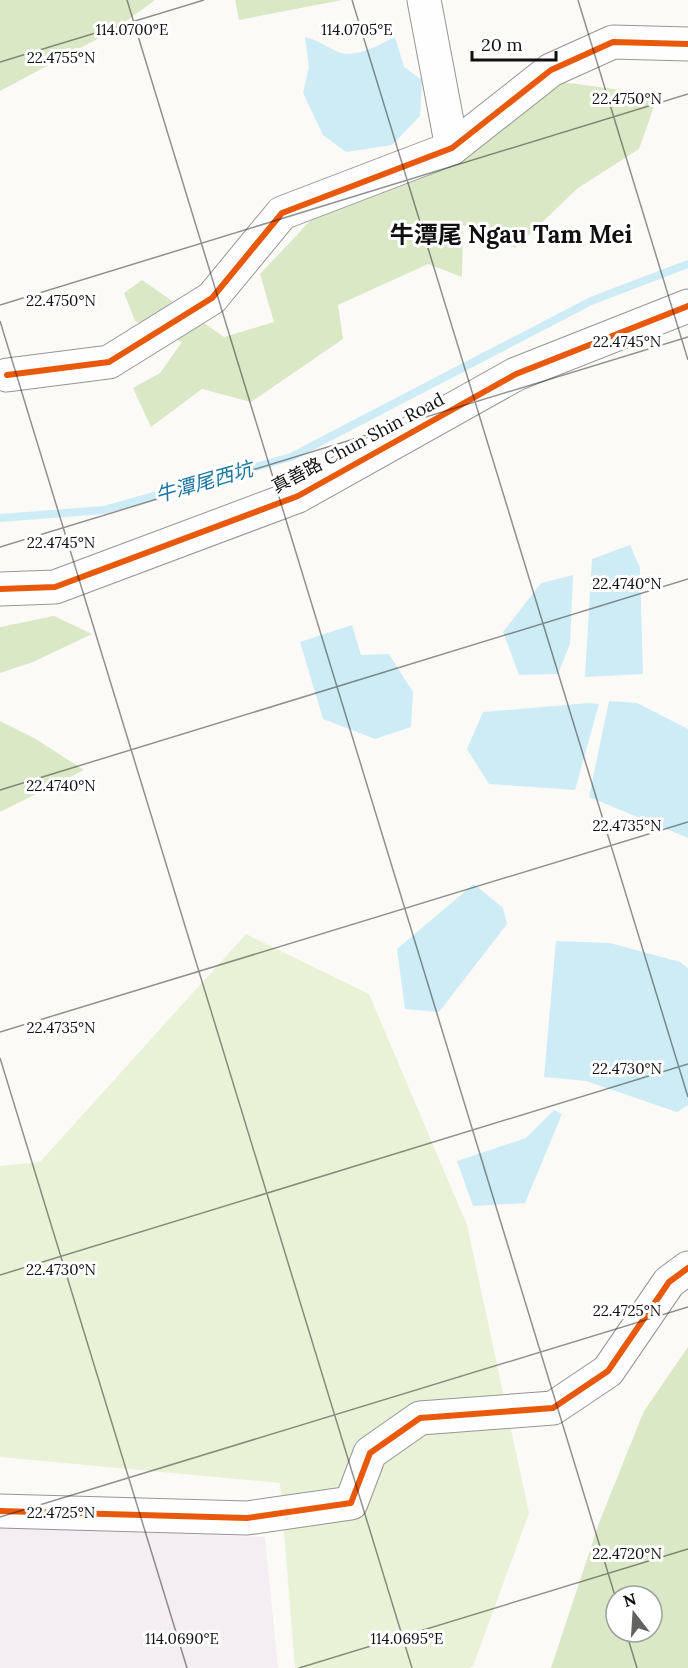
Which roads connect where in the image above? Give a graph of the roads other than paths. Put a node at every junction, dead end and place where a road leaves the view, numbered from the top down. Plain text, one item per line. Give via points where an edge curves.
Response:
1 (424, 0) edge
2 (688, 44) edge
3 (452, 148) junction
4 (688, 306) edge
5 (7, 375) dead end
6 (0, 589) edge
7 (688, 1268) edge
8 (0, 1511) edge

1 - 3 street
2 - 3 street via 613,42 551,69
3 - 5 street via 282,213 212,298 109,362
4 - 6 street, 真善路 Chun Shin Road via 516,374 298,496 55,587
7 - 8 street via 669,1282 608,1371 553,1408 420,1418 370,1453 351,1503 247,1518

